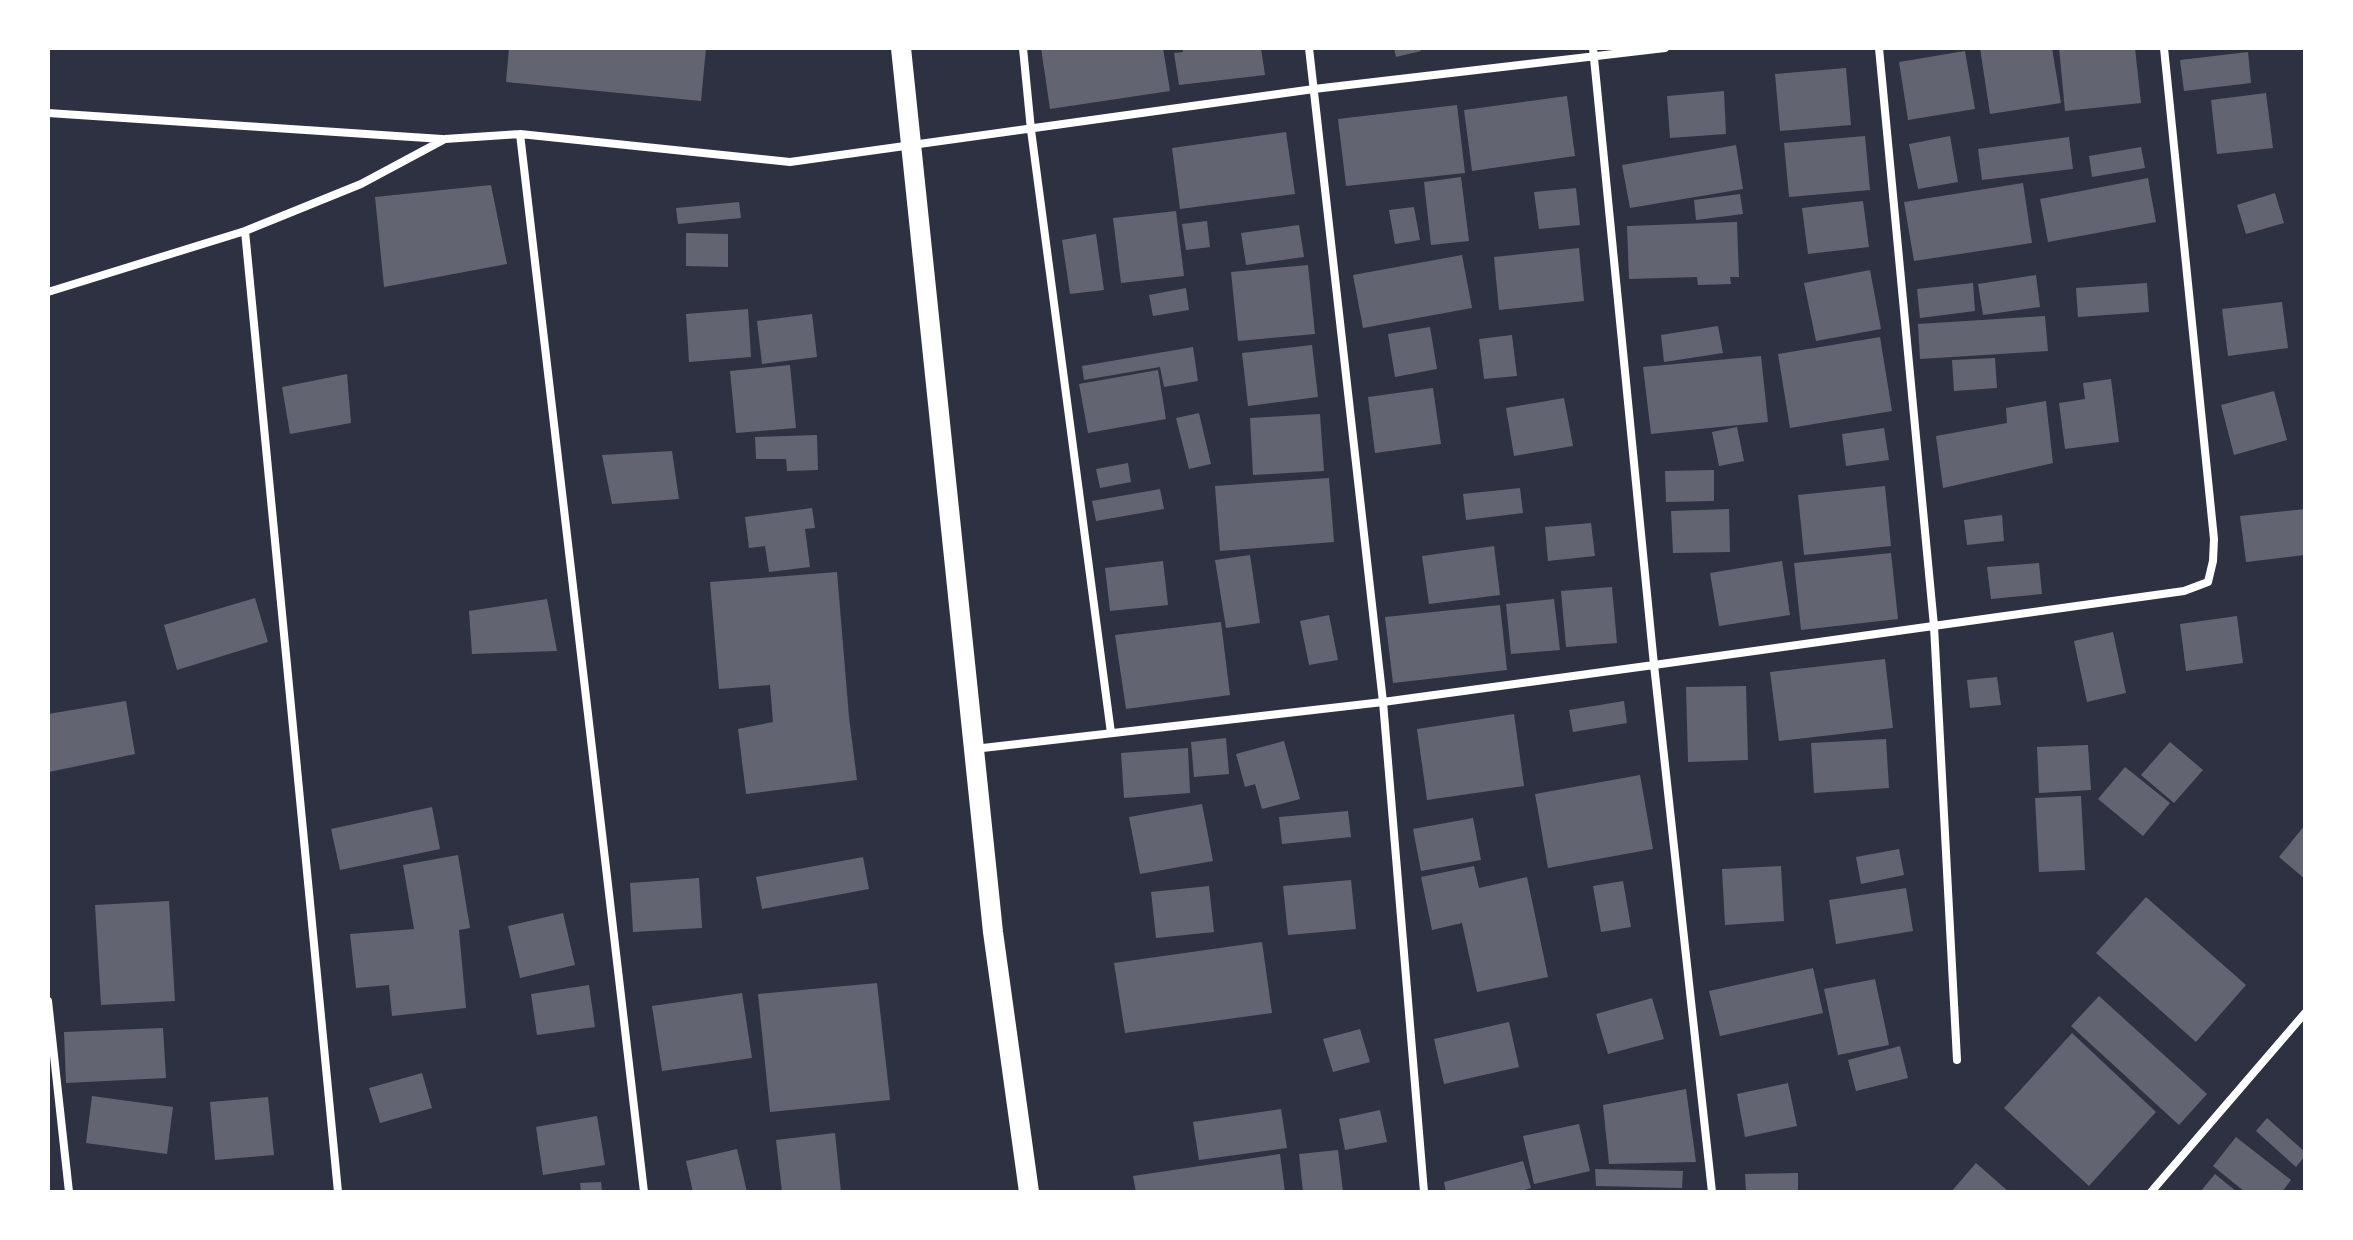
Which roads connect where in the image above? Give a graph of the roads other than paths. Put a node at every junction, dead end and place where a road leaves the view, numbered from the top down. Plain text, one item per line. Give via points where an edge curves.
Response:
1 (901, 48) edge
2 (1023, 48) edge
3 (1309, 48) edge
4 (1665, 48) edge
5 (1879, 48) edge
6 (2164, 48) edge
7 (1594, 53) edge
8 (1314, 89) junction
9 (48, 113) edge
10 (1031, 130) junction
11 (520, 134) junction
12 (445, 139) junction
13 (912, 145) junction
14 (245, 231) junction
15 (48, 292) edge
16 (1934, 626) junction
17 (1654, 665) junction
18 (1383, 702) junction
19 (1111, 733) junction
20 (974, 749) junction
21 (48, 1001) edge
22 (2305, 1013) edge
23 (1957, 1060) dead end
24 (69, 1192) edge
25 (338, 1192) edge
26 (644, 1192) edge
27 (1029, 1192) edge
28 (1424, 1192) edge
29 (1712, 1192) edge
30 (2151, 1192) edge

1 - 13 main road
2 - 10 street
3 - 8 street
4 - 7 street
5 - 16 street
6 - 16 street via 2214,539 2208,582 2184,591
7 - 8 street
7 - 17 street
8 - 10 street
8 - 18 street
9 - 12 street
10 - 13 street
10 - 19 street
11 - 12 street
11 - 13 street via 790,162
11 - 26 street
12 - 14 street via 361,184
13 - 20 main road
14 - 15 street
14 - 25 street
16 - 17 street
16 - 23 street
17 - 18 street
17 - 29 street
18 - 19 street
18 - 28 street
19 - 20 street
20 - 27 main road
21 - 24 street
22 - 30 street

